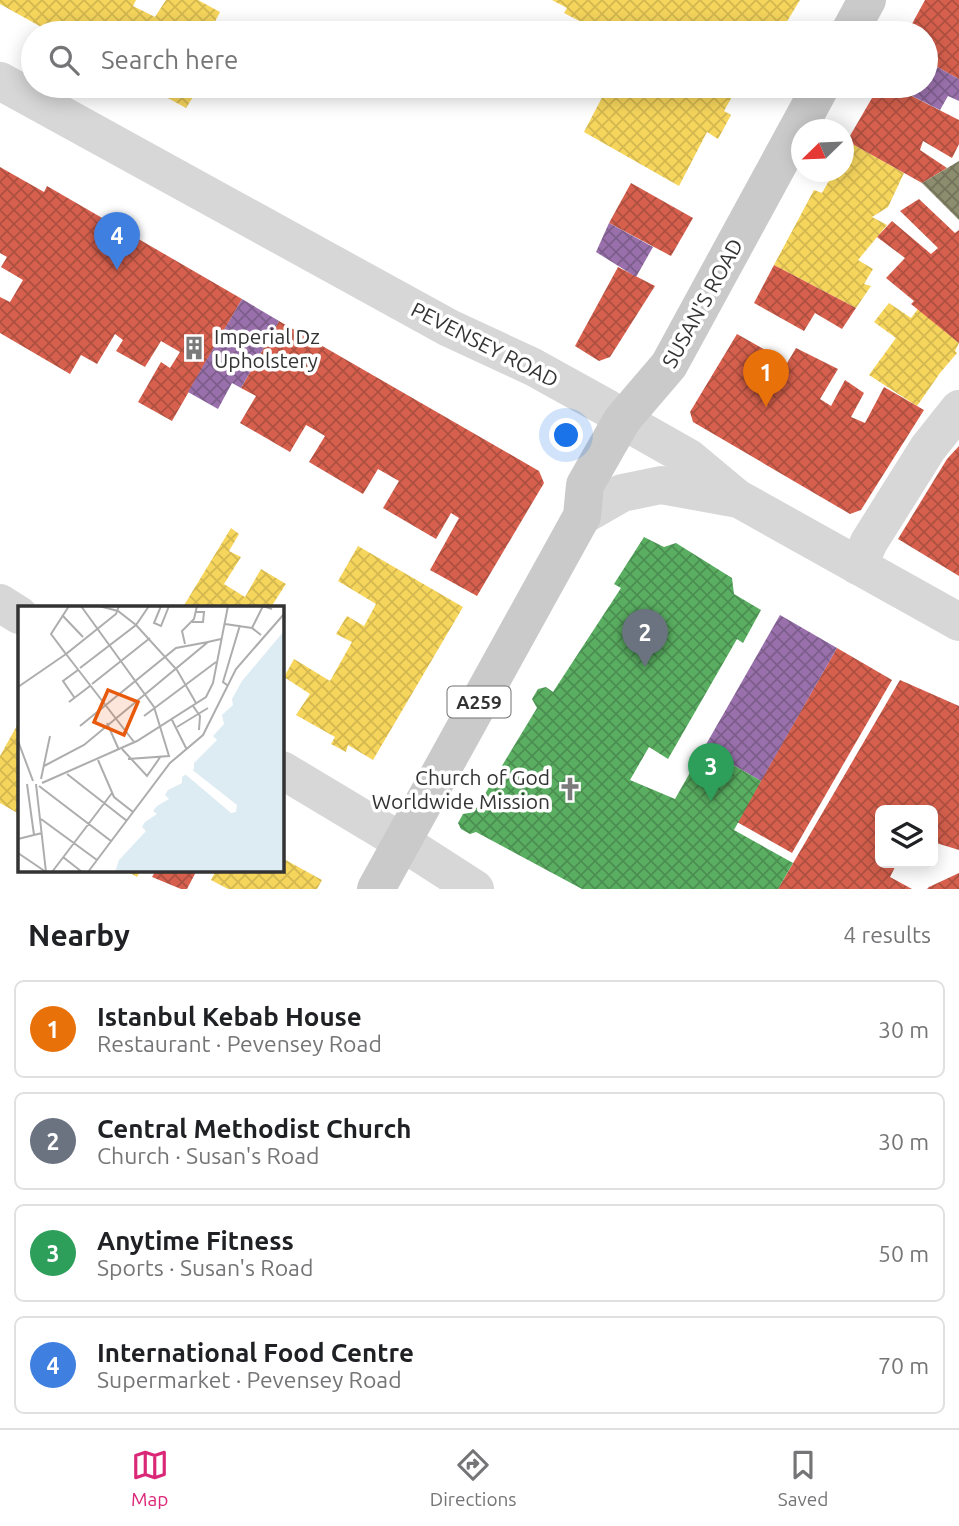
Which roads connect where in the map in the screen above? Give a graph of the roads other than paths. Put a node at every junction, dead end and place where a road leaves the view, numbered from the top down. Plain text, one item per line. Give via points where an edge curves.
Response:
1 (867, 0) edge
2 (856, 21) edge
3 (0, 81) edge
4 (21, 93) edge
5 (31, 98) edge
6 (814, 98) edge
7 (959, 409) edge
8 (622, 420) junction
9 (737, 498) junction
10 (583, 516) junction
11 (858, 566) junction
12 (0, 603) edge
13 (18, 614) edge
14 (959, 622) edge
15 (284, 771) edge
16 (402, 842) junction
17 (376, 889) edge
18 (475, 889) edge

1 - 2 main road
3 - 4 street, PEVENSEY ROAD
5 - 8 street, PEVENSEY ROAD via 449,328 533,367
6 - 8 main road, SUSAN'S ROAD / A259 via 669,365
7 - 11 street via 928,448
8 - 9 street, PEVENSEY ROAD via 688,458
8 - 10 main road, SUSAN'S ROAD / A259 via 586,485
9 - 10 street via 661,485 622,493
9 - 11 street, PEVENSEY ROAD
10 - 16 main road, SUSAN'S ROAD / A259
11 - 14 street, PEVENSEY ROAD
12 - 13 street
15 - 16 street
16 - 17 main road, SUSAN'S ROAD / A259
16 - 18 street

